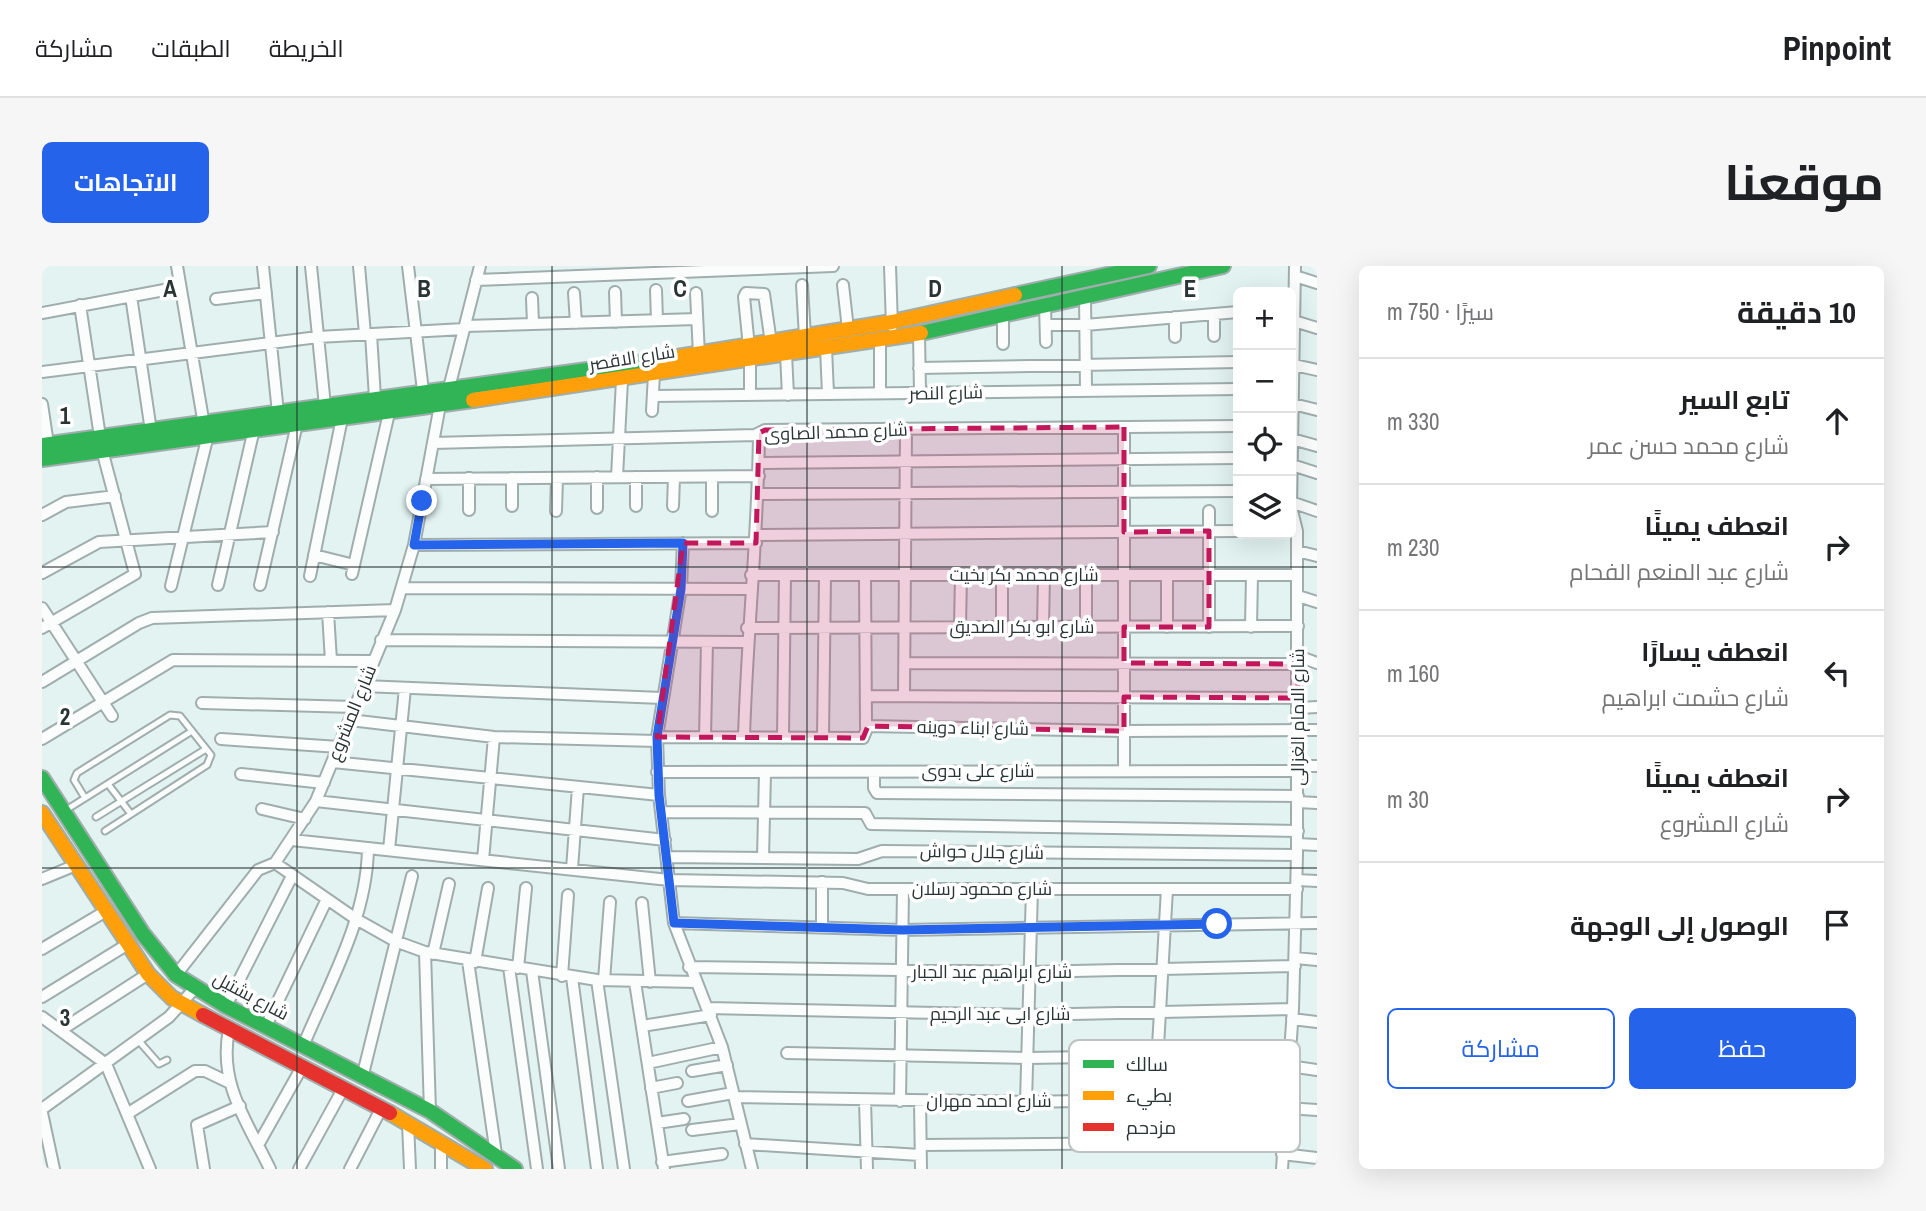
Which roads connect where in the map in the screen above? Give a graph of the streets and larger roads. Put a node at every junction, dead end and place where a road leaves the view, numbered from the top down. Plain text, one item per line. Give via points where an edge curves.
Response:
1 (177, 266) edge
2 (263, 266) edge
3 (311, 266) edge
4 (359, 266) edge
5 (408, 266) edge
6 (480, 266) edge
7 (834, 266) edge
8 (890, 266) edge
9 (1223, 266) edge
10 (1137, 267) edge
11 (1295, 271) edge
12 (476, 280) junction
13 (1317, 283) edge
14 (802, 285) dead end
15 (843, 285) dead end
16 (180, 287) junction
17 (656, 290) dead end
18 (615, 292) dead end
19 (265, 293) junction
20 (575, 293) dead end
21 (696, 293) dead end
22 (131, 296) junction
23 (1085, 296) junction
24 (532, 298) dead end
25 (216, 299) dead end
26 (80, 305) junction
27 (1045, 305) junction
28 (1233, 312) edge
29 (42, 313) edge
30 (1214, 314) junction
31 (1003, 315) junction
32 (1175, 317) junction
33 (698, 319) junction
34 (657, 320) junction
35 (892, 321) junction
36 (616, 322) junction
37 (1296, 322) edge
38 (576, 323) junction
39 (533, 324) junction
40 (1046, 325) junction
41 (1085, 325) junction
42 (464, 328) junction
43 (1317, 328) edge
44 (848, 329) junction
45 (416, 331) junction
46 (919, 333) junction
47 (368, 334) junction
48 (1214, 336) dead end
49 (318, 337) junction
50 (805, 337) junction
51 (1175, 337) dead end
52 (886, 338) junction
53 (271, 342) junction
54 (1046, 342) dead end
55 (771, 343) junction
56 (1003, 344) dead end
57 (826, 348) junction
58 (749, 353) junction
59 (192, 354) junction
60 (786, 354) junction
61 (699, 355) junction
62 (141, 360) junction
63 (1233, 362) edge
64 (1296, 363) edge
65 (1086, 365) junction
66 (89, 366) junction
67 (919, 368) junction
68 (1317, 370) edge
69 (42, 372) edge
70 (654, 374) junction
71 (622, 380) junction
72 (449, 388) junction
73 (1233, 389) edge
74 (423, 391) junction
75 (1086, 391) junction
76 (880, 393) junction
77 (920, 393) junction
78 (788, 394) junction
79 (828, 394) junction
80 (750, 395) junction
81 (653, 396) junction
82 (375, 398) junction
83 (42, 404) edge
84 (440, 405) junction
85 (1296, 405) edge
86 (325, 406) junction
87 (1317, 410) edge
88 (652, 411) dead end
89 (278, 413) junction
90 (389, 413) junction
91 (342, 418) junction
92 (298, 424) junction
93 (1233, 426) edge
94 (1124, 427) junction
95 (254, 429) junction
96 (906, 429) junction
97 (206, 430) junction
98 (151, 431) junction
99 (759, 433) junction
100 (619, 438) junction
101 (1296, 440) edge
102 (433, 443) junction
103 (45, 444) edge
104 (101, 444) junction
105 (1317, 446) edge
106 (1233, 458) edge
107 (42, 459) edge
108 (1124, 459) junction
109 (906, 462) junction
110 (1296, 462) edge
111 (759, 463) junction
112 (1317, 473) edge
113 (759, 476) junction
114 (597, 477) junction
115 (617, 477) junction
116 (636, 477) junction
117 (674, 477) junction
118 (712, 477) junction
119 (469, 478) junction
120 (512, 478) junction
121 (557, 478) junction
122 (426, 479) junction
123 (1233, 491) edge
124 (1124, 492) junction
125 (758, 494) junction
126 (905, 494) junction
127 (115, 496) junction
128 (1296, 504) edge
129 (512, 506) dead end
130 (636, 506) dead end
131 (673, 506) dead end
132 (597, 508) dead end
133 (469, 510) dead end
134 (712, 510) dead end
135 (556, 511) dead end
136 (1209, 511) dead end
137 (1317, 511) edge
138 (42, 515) edge
139 (1209, 531) junction
140 (1233, 531) edge
141 (273, 532) junction
142 (1124, 532) junction
143 (230, 534) junction
144 (905, 534) junction
145 (183, 535) junction
146 (126, 538) junction
147 (756, 539) junction
148 (1295, 539) edge
149 (683, 543) junction
150 (414, 545) junction
151 (1297, 551) junction
152 (314, 555) junction
153 (1317, 556) edge
154 (42, 573) edge
155 (751, 575) junction
156 (785, 575) junction
157 (825, 575) junction
158 (865, 575) junction
159 (905, 575) junction
160 (961, 575) junction
161 (1002, 575) junction
162 (1044, 575) junction
163 (1086, 575) junction
164 (1124, 575) junction
165 (1167, 575) junction
166 (1209, 575) junction
167 (1252, 575) junction
168 (1297, 575) junction
169 (310, 576) dead end
170 (218, 585) dead end
171 (260, 585) dead end
172 (171, 586) dead end
173 (402, 589) junction
174 (681, 589) junction
175 (750, 589) junction
176 (1297, 596) junction
177 (1317, 602) edge
178 (42, 608) edge
179 (395, 610) junction
180 (328, 612) junction
181 (47, 625) edge
182 (1209, 626) junction
183 (1251, 626) junction
184 (1298, 626) junction
185 (865, 627) junction
186 (905, 627) junction
187 (960, 627) junction
188 (1002, 627) junction
189 (1043, 627) junction
190 (1086, 627) junction
191 (1124, 627) junction
192 (1167, 627) junction
193 (747, 628) junction
194 (784, 628) junction
195 (824, 628) junction
196 (381, 640) junction
197 (673, 642) junction
198 (707, 642) junction
199 (747, 642) junction
200 (1298, 660) junction
201 (76, 661) junction
202 (331, 661) junction
203 (373, 662) junction
204 (905, 663) junction
205 (1124, 663) junction
206 (1317, 663) edge
207 (42, 682) edge
208 (363, 686) junction
209 (405, 688) junction
210 (866, 696) junction
211 (904, 696) junction
212 (1124, 697) junction
213 (662, 698) junction
214 (103, 702) junction
215 (202, 703) dead end
216 (1299, 703) junction
217 (355, 706) junction
218 (1317, 707) edge
219 (112, 716) dead end
220 (349, 720) junction
221 (401, 727) junction
222 (866, 727) junction
223 (1298, 730) junction
224 (1317, 730) edge
225 (1124, 731) junction
226 (494, 737) junction
227 (705, 737) junction
228 (744, 737) junction
229 (783, 738) junction
230 (823, 738) junction
231 (42, 739) edge
232 (221, 739) dead end
233 (657, 739) junction
234 (339, 747) junction
235 (333, 762) junction
236 (1317, 766) edge
237 (397, 768) junction
238 (1298, 769) junction
239 (1124, 771) junction
240 (657, 772) junction
241 (765, 772) junction
242 (874, 772) junction
243 (241, 775) dead end
244 (42, 778) edge
245 (490, 778) junction
246 (324, 783) junction
247 (578, 787) junction
248 (659, 795) junction
249 (1298, 799) junction
250 (316, 800) junction
251 (1317, 803) edge
252 (262, 809) dead end
253 (393, 809) junction
254 (661, 812) junction
255 (764, 812) junction
256 (42, 813) edge
257 (305, 819) junction
258 (487, 820) junction
259 (575, 830) junction
260 (1298, 831) junction
261 (48, 833) edge
262 (292, 840) junction
263 (665, 840) junction
264 (1317, 845) edge
265 (368, 848) junction
266 (389, 850) junction
267 (1297, 850) junction
268 (667, 858) junction
269 (763, 858) junction
270 (483, 860) junction
271 (275, 863) junction
272 (76, 865) junction
273 (572, 869) junction
274 (292, 876) junction
275 (412, 876) dead end
276 (42, 879) edge
277 (669, 880) junction
278 (1317, 881) edge
279 (822, 882) junction
280 (449, 884) dead end
281 (1297, 884) junction
282 (488, 888) dead end
283 (526, 888) dead end
284 (903, 889) junction
285 (1032, 889) junction
286 (1167, 889) junction
287 (568, 895) dead end
288 (327, 899) junction
289 (610, 902) dead end
290 (642, 903) dead end
291 (106, 911) junction
292 (356, 919) junction
293 (674, 923) junction
294 (1296, 923) junction
295 (1317, 923) edge
296 (1165, 925) junction
297 (822, 926) junction
298 (1031, 929) junction
299 (902, 930) junction
300 (395, 941) junction
301 (128, 944) junction
302 (42, 949) edge
303 (429, 953) junction
304 (1317, 960) edge
305 (471, 962) junction
306 (1295, 962) junction
307 (689, 967) junction
308 (514, 968) junction
309 (1163, 970) junction
310 (532, 971) junction
311 (902, 972) junction
312 (1030, 972) junction
313 (148, 974) junction
314 (176, 975) junction
315 (567, 976) junction
316 (601, 980) junction
317 (635, 982) junction
318 (650, 982) junction
319 (696, 982) junction
320 (195, 988) junction
321 (42, 997) edge
322 (182, 1005) junction
323 (226, 1006) junction
324 (710, 1011) junction
325 (1160, 1013) junction
326 (901, 1014) junction
327 (1292, 1014) junction
328 (1029, 1015) junction
329 (42, 1017) edge
330 (1317, 1022) edge
331 (266, 1026) junction
332 (642, 1026) junction
333 (229, 1029) junction
334 (61, 1030) junction
335 (1158, 1040) edge
336 (1291, 1040) edge
337 (303, 1046) junction
338 (722, 1047) junction
339 (788, 1053) dead end
340 (900, 1056) junction
341 (1027, 1058) junction
342 (1069, 1058) edge
343 (106, 1063) junction
344 (648, 1063) junction
345 (727, 1065) junction
346 (302, 1067) junction
347 (692, 1071) dead end
348 (362, 1078) junction
349 (228, 1082) junction
350 (677, 1083) dead end
351 (651, 1088) junction
352 (343, 1089) junction
353 (734, 1095) junction
354 (865, 1100) junction
355 (688, 1101) dead end
356 (900, 1101) junction
357 (920, 1101) junction
358 (1069, 1101) edge
359 (1027, 1102) junction
360 (240, 1106) junction
361 (1300, 1106) edge
362 (381, 1109) junction
363 (1317, 1110) edge
364 (42, 1111) edge
365 (430, 1111) junction
366 (127, 1114) junction
367 (684, 1119) dead end
368 (408, 1123) junction
369 (657, 1123) junction
370 (740, 1124) junction
371 (692, 1130) dead end
372 (441, 1142) junction
373 (745, 1144) junction
374 (258, 1145) junction
375 (1069, 1147) edge
376 (921, 1150) junction
377 (867, 1152) junction
378 (496, 1154) junction
379 (722, 1154) dead end
380 (1282, 1154) joint
381 (1317, 1158) edge
382 (468, 1164) edge
383 (663, 1165) edge
384 (353, 1168) edge
385 (54, 1169) edge
386 (150, 1169) edge
387 (204, 1169) edge
388 (270, 1169) edge
389 (299, 1169) edge
390 (410, 1169) edge
391 (441, 1169) edge
392 (485, 1169) edge
393 (515, 1169) edge
394 (537, 1169) edge
395 (559, 1169) edge
396 (597, 1169) edge
397 (624, 1169) edge
398 (752, 1169) edge
399 (867, 1169) edge
400 (921, 1169) edge
401 (1282, 1169) edge

1 - 16 street
2 - 19 street
3 - 49 street
4 - 47 street
5 - 45 street
6 - 12 street
7 - 12 street
8 - 35 street
9 - 23 street, شارع الاقصر
10 - 35 street, شارع الاقصر
11 - 13 street
12 - 42 street
14 - 50 street
15 - 44 street
16 - 22 street
16 - 59 street
17 - 34 street
18 - 36 street
19 - 25 street
19 - 53 street
20 - 38 street
21 - 33 street
22 - 26 street
22 - 62 street
23 - 27 street, شارع الاقصر
23 - 41 street
24 - 39 street
26 - 29 street
26 - 66 street
27 - 31 street, شارع الاقصر
27 - 40 street
28 - 30 street
30 - 32 street
30 - 48 street
31 - 46 street, شارع الاقصر
31 - 56 street
32 - 41 street
32 - 51 street
33 - 34 street
33 - 61 street
34 - 36 street
35 - 44 street, شارع الاقصر
35 - 52 street
36 - 38 street
37 - 43 street
38 - 39 street
39 - 42 street
40 - 41 street
40 - 54 street
41 - 65 street
42 - 45 street
42 - 72 street
44 - 50 street, شارع الاقصر
45 - 47 street
45 - 74 street
46 - 52 street, شارع الاقصر
46 - 67 street
47 - 49 street
47 - 82 street
49 - 53 street
49 - 86 street
50 - 55 street, شارع الاقصر
52 - 57 street, شارع الاقصر
52 - 76 street
53 - 59 street
53 - 89 street
55 - 58 street, شارع الاقصر
55 - 58 street via 764,294 746,293
57 - 60 street, شارع الاقصر
57 - 79 street
58 - 60 street, شارع الاقصر
58 - 61 street, شارع الاقصر
58 - 70 street, شارع الاقصر
58 - 80 street
59 - 62 street
59 - 97 street
60 - 78 street
61 - 72 street, شارع الاقصر
62 - 66 street
62 - 98 street
63 - 65 street
64 - 68 street
65 - 67 street
65 - 75 street
66 - 69 street
66 - 104 street
67 - 77 street
70 - 71 street, شارع الاقصر
70 - 81 street
71 - 84 street, شارع الاقصر
71 - 100 street
72 - 74 street, شارع الاقصر
73 - 75 street, شارع النصر
74 - 82 street, شارع الاقصر
75 - 77 street, شارع النصر
76 - 77 street, شارع النصر
76 - 79 street, شارع النصر
78 - 79 street, شارع النصر
78 - 80 street, شارع النصر
80 - 81 street, شارع النصر
81 - 88 street
82 - 86 street, شارع الاقصر
83 - 103 street
84 - 90 street, شارع الاقصر
84 - 102 street, شارع المشروع
85 - 87 street
86 - 89 street, شارع الاقصر
89 - 97 street, شارع الاقصر
90 - 91 street, شارع الاقصر
90 - 152 street via 353,570
91 - 92 street, شارع الاقصر
91 - 152 street
92 - 95 street, شارع الاقصر
92 - 141 street
93 - 94 street, شارع محمد الصاوى
94 - 96 street, شارع محمد الصاوى
94 - 108 street
95 - 97 street, شارع الاقصر
95 - 143 street
96 - 99 street, شارع محمد الصاوى
96 - 109 street
97 - 98 street, شارع الاقصر
97 - 104 street, شارع الاقصر
97 - 145 street
98 - 104 street, شارع الاقصر
99 - 100 street, شارع محمد الصاوى
99 - 111 street
100 - 102 street, شارع محمد الصاوى
100 - 115 street
101 - 105 street
102 - 122 street, شارع المشروع
103 - 104 street, شارع الاقصر
104 - 107 street, شارع الاقصر
104 - 127 street
106 - 108 street
108 - 109 street
108 - 124 street
109 - 111 street
109 - 126 street
110 - 112 street
111 - 113 street
113 - 118 street
113 - 125 street
114 - 115 street
114 - 121 street
114 - 132 street
115 - 116 street
116 - 117 street
116 - 130 street
117 - 118 street
117 - 131 street
118 - 134 street
119 - 120 street
119 - 122 street
119 - 133 street
120 - 121 street
120 - 129 street
121 - 135 street
122 - 150 street, شارع المشروع
123 - 124 street
124 - 126 street
124 - 142 street
125 - 126 street
125 - 147 street
126 - 144 street
127 - 138 street via 66,502
127 - 146 street
128 - 137 street
136 - 139 street
139 - 140 street
139 - 142 street
139 - 166 street
141 - 143 street
141 - 171 street
142 - 144 street
142 - 164 street
143 - 145 street
143 - 170 street
144 - 147 street
144 - 159 street
145 - 146 street
145 - 172 street
146 - 154 street via 92,544
146 - 181 street via 133,577
147 - 149 street
147 - 155 street
148 - 151 street, شارع الامام الغزالى
149 - 150 street
149 - 174 street
150 - 173 street, شارع المشروع
151 - 153 street
151 - 168 street, شارع الامام الغزالى
152 - 169 street
155 - 156 street, شارع محمد بكر بخيت
155 - 175 street
156 - 157 street, شارع محمد بكر بخيت
156 - 194 street
157 - 158 street, شارع محمد بكر بخيت
157 - 195 street
158 - 159 street, شارع محمد بكر بخيت
158 - 185 street
159 - 160 street, شارع محمد بكر بخيت
159 - 186 street
160 - 161 street, شارع محمد بكر بخيت
160 - 187 street
161 - 162 street, شارع محمد بكر بخيت
161 - 188 street
162 - 163 street, شارع محمد بكر بخيت
162 - 189 street
163 - 164 street, شارع محمد بكر بخيت
163 - 190 street
164 - 165 street, شارع محمد بكر بخيت
164 - 191 street
165 - 166 street, شارع محمد بكر بخيت
165 - 192 street
166 - 167 street, شارع محمد بكر بخيت
166 - 182 street
167 - 168 street, شارع محمد بكر بخيت
167 - 183 street
168 - 176 street, شارع الامام الغزالى
173 - 174 street
173 - 179 street, شارع المشروع
174 - 175 street
174 - 197 street
175 - 193 street
176 - 177 street
176 - 184 street, شارع الامام الغزالى
178 - 181 street
179 - 180 street
179 - 196 street, شارع المشروع
180 - 201 street via 152,618
180 - 202 street
181 - 201 street
182 - 183 street, شارع ابو بكر الصديق
182 - 192 street, شارع ابو بكر الصديق
183 - 184 street, شارع ابو بكر الصديق
184 - 200 street, شارع الامام الغزالى
185 - 186 street, شارع ابو بكر الصديق
185 - 195 street, شارع ابو بكر الصديق
185 - 210 street
186 - 187 street, شارع ابو بكر الصديق
186 - 204 street
187 - 188 street, شارع ابو بكر الصديق
188 - 189 street, شارع ابو بكر الصديق
189 - 190 street, شارع ابو بكر الصديق
190 - 191 street, شارع ابو بكر الصديق
191 - 192 street, شارع ابو بكر الصديق
191 - 205 street
193 - 194 street, شارع ابو بكر الصديق
193 - 199 street
194 - 195 street, شارع ابو بكر الصديق
194 - 229 street
195 - 230 street
196 - 197 street
196 - 203 street, شارع المشروع
197 - 198 street
197 - 213 street
198 - 199 street
198 - 227 street
199 - 228 street
200 - 205 street
200 - 206 street
200 - 216 street, شارع الامام الغزالى
201 - 207 street
201 - 214 street
202 - 203 street
202 - 214 street via 179,659
203 - 208 street, شارع المشروع
204 - 205 street
204 - 211 street
205 - 212 street
208 - 209 street
208 - 217 street, شارع المشروع
209 - 213 street
209 - 221 street
210 - 211 street
210 - 222 street
211 - 212 street
212 - 216 street
212 - 225 street
213 - 233 street
214 - 219 street
214 - 231 street
215 - 217 street
216 - 218 street
216 - 223 street, شارع الامام الغزالى
217 - 220 street, شارع المشروع
220 - 221 street, شارع ابناء دوينه
220 - 234 street, شارع المشروع
221 - 226 street, شارع ابناء دوينه
221 - 237 street
222 - 225 street, شارع ابناء دوينه
222 - 230 street, شارع ابناء دوينه via 863,738
223 - 224 street, شارع ابناء دوينه
223 - 225 street, شارع ابناء دوينه
223 - 238 street, شارع الامام الغزالى
225 - 239 street
226 - 233 street, شارع ابناء دوينه
226 - 245 street
227 - 228 street, شارع ابناء دوينه
227 - 233 street, شارع ابناء دوينه
228 - 229 street, شارع ابناء دوينه
229 - 230 street, شارع ابناء دوينه
232 - 234 street
233 - 240 street
234 - 235 street, شارع المشروع
235 - 237 street
235 - 246 street, شارع المشروع
236 - 238 street, شارع على بدوى
237 - 245 street
237 - 253 street
238 - 239 street, شارع على بدوى
238 - 249 street, شارع الامام الغزالى
239 - 242 street, شارع على بدوى
240 - 241 street, شارع على بدوى
240 - 248 street
241 - 242 street, شارع على بدوى
241 - 255 street
242 - 249 street via 877,793
243 - 246 street
244 - 314 street, شارع بشتيل via 143,934
245 - 247 street
245 - 258 street
246 - 250 street, شارع المشروع
247 - 248 street
247 - 259 street
248 - 254 street
249 - 251 street
249 - 260 street, شارع الامام الغزالى
250 - 253 street
250 - 257 street, شارع المشروع
252 - 257 street
253 - 258 street
253 - 266 street
254 - 255 street
254 - 263 street
255 - 260 street via 865,813 871,824
255 - 269 street
256 - 261 street
257 - 262 street, شارع المشروع
258 - 259 street
258 - 270 street
259 - 263 street
259 - 273 street
260 - 267 street, شارع الامام الغزالى
261 - 272 street
262 - 265 street, شارع محمود رسلان
262 - 271 street, شارع المشروع
263 - 268 street
264 - 267 street, شارع جلال حواش
265 - 266 street, شارع محمود رسلان
265 - 292 street via 366,884
266 - 270 street, شارع محمود رسلان
267 - 269 street, شارع جلال حواش via 882,851 858,859
267 - 281 street, شارع الامام الغزالى
268 - 269 street, شارع جلال حواش
268 - 277 street
270 - 273 street, شارع محمود رسلان
271 - 274 street
271 - 314 street, شارع المشروع via 258,870
272 - 276 street
272 - 291 street
273 - 277 street, شارع محمود رسلان
274 - 288 street
274 - 323 street
275 - 300 street
277 - 279 street, شارع محمود رسلان
277 - 293 street
278 - 281 street, شارع محمود رسلان
279 - 284 street, شارع محمود رسلان
279 - 297 street
280 - 303 street
281 - 286 street, شارع محمود رسلان
281 - 294 street, شارع الامام الغزالى
282 - 305 street
283 - 308 street
284 - 285 street, شارع محمود رسلان
284 - 299 street
285 - 286 street, شارع محمود رسلان
285 - 298 street
286 - 296 street
287 - 315 street
288 - 292 street
288 - 331 street
289 - 316 street
290 - 318 street
291 - 301 street
291 - 302 street
292 - 300 street
292 - 337 street
293 - 297 street
293 - 307 street
294 - 295 street
294 - 296 street
294 - 306 street, شارع الامام الغزالى
296 - 298 street
296 - 309 street
297 - 299 street
298 - 299 street
298 - 312 street
299 - 311 street
300 - 303 street
300 - 348 street
301 - 313 street
301 - 321 street
303 - 305 street
303 - 365 street
304 - 306 street, شارع ابراهيم عبد الجبار
305 - 308 street
305 - 378 street
306 - 309 street, شارع ابراهيم عبد الجبار
306 - 327 street, شارع الامام الغزالى
307 - 311 street, شارع ابراهيم عبد الجبار
307 - 319 street
308 - 310 street
308 - 394 street
309 - 312 street, شارع ابراهيم عبد الجبار
309 - 325 street
310 - 315 street
310 - 395 street
311 - 312 street, شارع ابراهيم عبد الجبار
311 - 326 street
312 - 328 street
313 - 322 street
313 - 334 street
314 - 320 street, شارع بشتيل
315 - 316 street
315 - 396 street
316 - 317 street
316 - 397 street
317 - 318 street
317 - 332 street
318 - 319 street
319 - 324 street
320 - 322 street
320 - 323 street, شارع بشتيل
322 - 333 street
322 - 343 street
323 - 331 street, شارع بشتيل
324 - 326 street, شارع ابى عبد الرحيم
324 - 332 street, شارع ابى عبد الرحيم
324 - 338 street
325 - 327 street, شارع ابى عبد الرحيم
325 - 328 street, شارع ابى عبد الرحيم
325 - 335 street
326 - 328 street, شارع ابى عبد الرحيم
326 - 340 street
327 - 330 street, شارع ابى عبد الرحيم
327 - 336 street, شارع الامام الغزالى
328 - 341 street
329 - 334 street
331 - 337 street, شارع بشتيل
332 - 344 street
333 - 346 street
333 - 349 street via 225,1050
334 - 343 street
337 - 348 street, شارع بشتيل
338 - 344 street
338 - 345 street
339 - 340 street
340 - 341 street
340 - 356 street
341 - 342 street
341 - 359 street
343 - 364 street
343 - 366 street
344 - 351 street
345 - 347 street
345 - 353 street
346 - 352 street
346 - 374 street
348 - 365 street, شارع بشتيل
349 - 360 street
349 - 366 street via 195,1071
350 - 351 street
351 - 369 street
352 - 362 street
352 - 389 street
353 - 354 street, شارع احمد مهران
353 - 355 street, شارع احمد مهران
353 - 370 street
354 - 356 street, شارع احمد مهران
354 - 377 street
356 - 357 street, شارع احمد مهران
357 - 359 street, شارع احمد مهران
357 - 376 street
358 - 359 street, شارع احمد مهران
360 - 374 street
360 - 387 street via 197,1125
361 - 363 street, شارع احمد مهران
362 - 368 street
362 - 384 street
364 - 385 street
365 - 378 street, شارع بشتيل
366 - 386 street
367 - 369 street
368 - 372 street
368 - 390 street
369 - 383 street
370 - 371 street
370 - 373 street
372 - 382 street
372 - 391 street
373 - 377 street
373 - 398 street
374 - 388 street
375 - 376 street
376 - 377 street
376 - 400 street
377 - 399 street
378 - 393 street, شارع بشتيل
379 - 383 street
380 - 381 street
380 - 401 street, شارع الامام الغزالى
382 - 392 street

